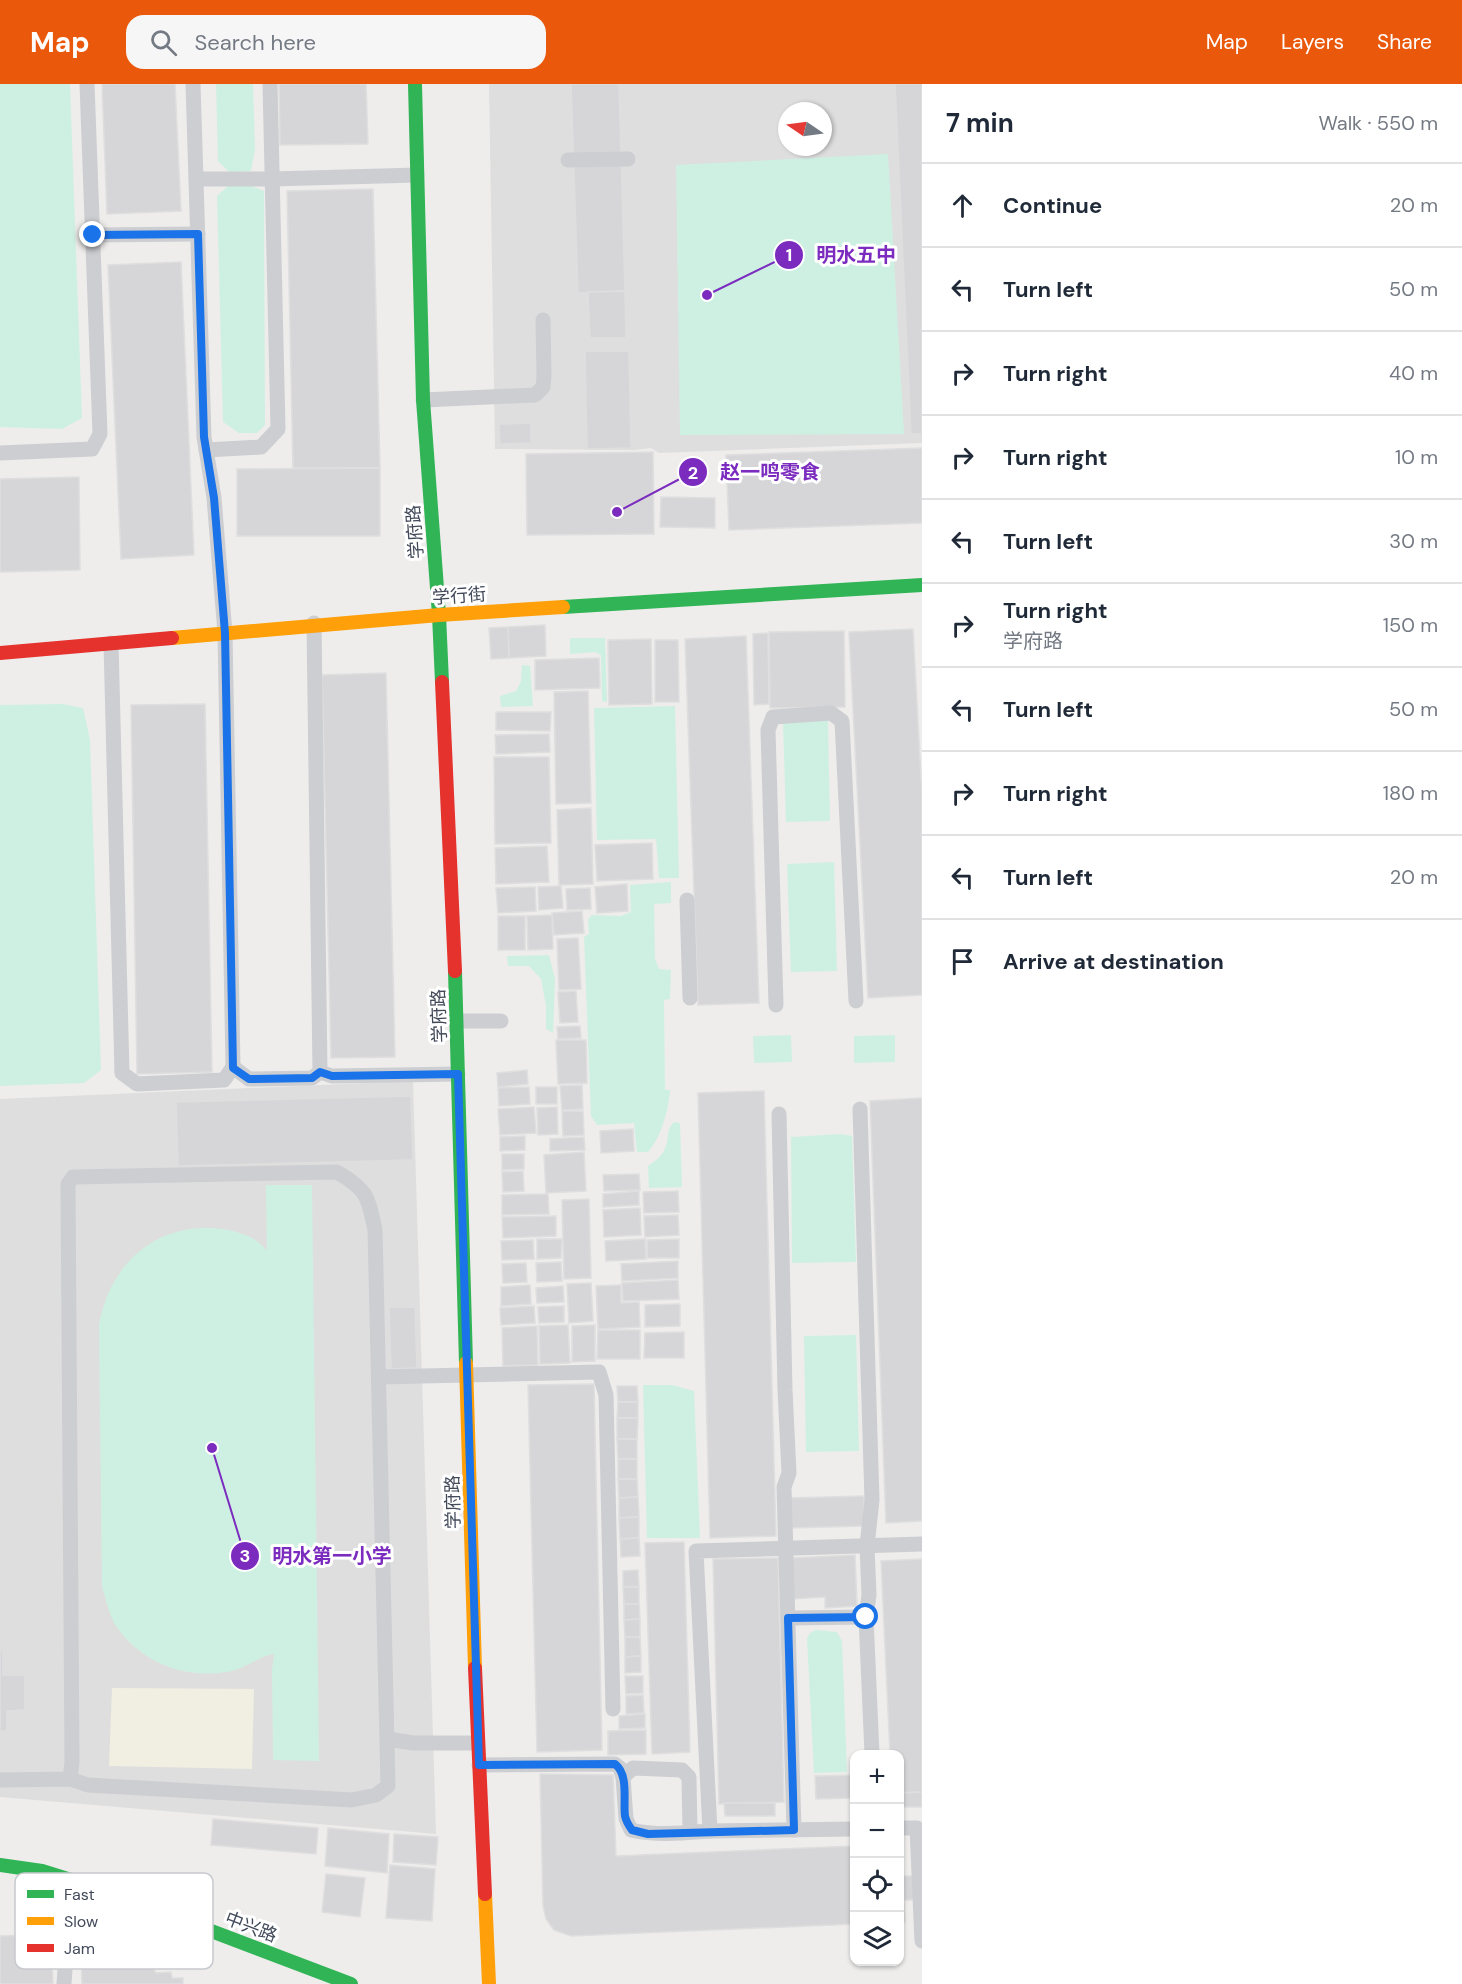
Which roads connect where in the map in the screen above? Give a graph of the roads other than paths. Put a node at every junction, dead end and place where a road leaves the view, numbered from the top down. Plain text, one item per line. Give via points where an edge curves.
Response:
1 (87, 84) edge
2 (193, 84) edge
3 (270, 84) edge
4 (415, 84) edge
5 (628, 159) dead end
6 (568, 160) dead end
7 (417, 175) junction
8 (196, 179) junction
9 (272, 179) junction
10 (198, 234) junction
11 (93, 235) junction
12 (543, 320) dead end
13 (423, 400) junction
14 (206, 450) junction
15 (0, 453) edge
16 (922, 585) edge
17 (439, 615) junction
18 (314, 622) junction
19 (225, 633) junction
20 (111, 643) junction
21 (0, 653) edge
22 (687, 900) dead end
23 (690, 998) dead end
24 (856, 1001) dead end
25 (776, 1005) dead end
26 (457, 1021) junction
27 (501, 1021) dead end
28 (233, 1068) junction
29 (320, 1072) junction
30 (458, 1074) junction
31 (860, 1109) dead end
32 (779, 1114) dead end
33 (468, 1375) junction
34 (379, 1377) junction
35 (922, 1544) edge
36 (867, 1546) junction
37 (786, 1548) junction
38 (866, 1617) junction
39 (788, 1618) junction
40 (613, 1709) dead end
41 (388, 1739) junction
42 (477, 1743) junction
43 (872, 1750) edge
44 (479, 1765) junction
45 (623, 1777) junction
46 (70, 1779) junction
47 (0, 1780) edge
48 (904, 1828) edge
49 (920, 1828) edge
50 (850, 1829) edge
51 (794, 1830) junction
52 (710, 1831) junction
53 (690, 1832) junction
54 (0, 1865) edge
55 (48, 1873) edge
56 (213, 1932) edge
57 (922, 1941) edge
58 (65, 1969) edge
59 (64, 1984) edge
60 (351, 1984) edge
61 (489, 1984) edge

1 - 11 lane
2 - 8 lane
3 - 9 lane
4 - 7 street, 学府路
5 - 6 lane
7 - 9 lane
7 - 13 street, 学府路
8 - 9 lane
8 - 10 lane
9 - 14 lane via 278,429 261,447
10 - 11 lane
10 - 14 lane
11 - 15 lane via 100,434 92,449
12 - 13 lane via 543,387 535,395
13 - 17 street, 学府路
14 - 19 lane via 214,498
16 - 17 street, 学行街
17 - 18 street, 学行街
17 - 26 street, 学府路
18 - 19 street, 学行街
18 - 29 lane
19 - 20 street, 学行街
19 - 28 lane
20 - 21 street, 学行街
20 - 28 lane via 122,1073 137,1084 224,1080
22 - 23 lane
24 - 25 lane via 842,721 831,713 773,717 768,730
26 - 27 lane
26 - 30 street, 学府路
28 - 29 lane via 249,1079 312,1078
29 - 30 lane via 332,1076
30 - 33 street, 学府路
31 - 36 lane via 872,1500
32 - 37 lane via 789,1473 784,1487
33 - 34 lane
33 - 40 lane via 599,1372 606,1395
33 - 42 street, 学府路
34 - 41 lane
34 - 46 lane via 375,1230 369,1200 355,1183 337,1172 73,1177 68,1184
35 - 36 lane
36 - 37 lane
36 - 38 lane
37 - 39 lane
37 - 52 lane via 696,1551
38 - 39 lane
38 - 43 lane
39 - 51 lane
41 - 42 lane
41 - 46 lane via 388,1786 376,1796 352,1800 88,1785
42 - 44 street, 学府路
44 - 45 lane via 615,1764
44 - 61 street, 学府路
45 - 53 lane via 626,1819 632,1830 648,1834
45 - 53 lane via 633,1768 682,1770 688,1778
46 - 47 lane
48 - 49 lane
49 - 57 lane
50 - 51 lane
51 - 52 lane
52 - 53 lane
54 - 55 street, 中兴路
56 - 60 street, 中兴路
58 - 59 lane

